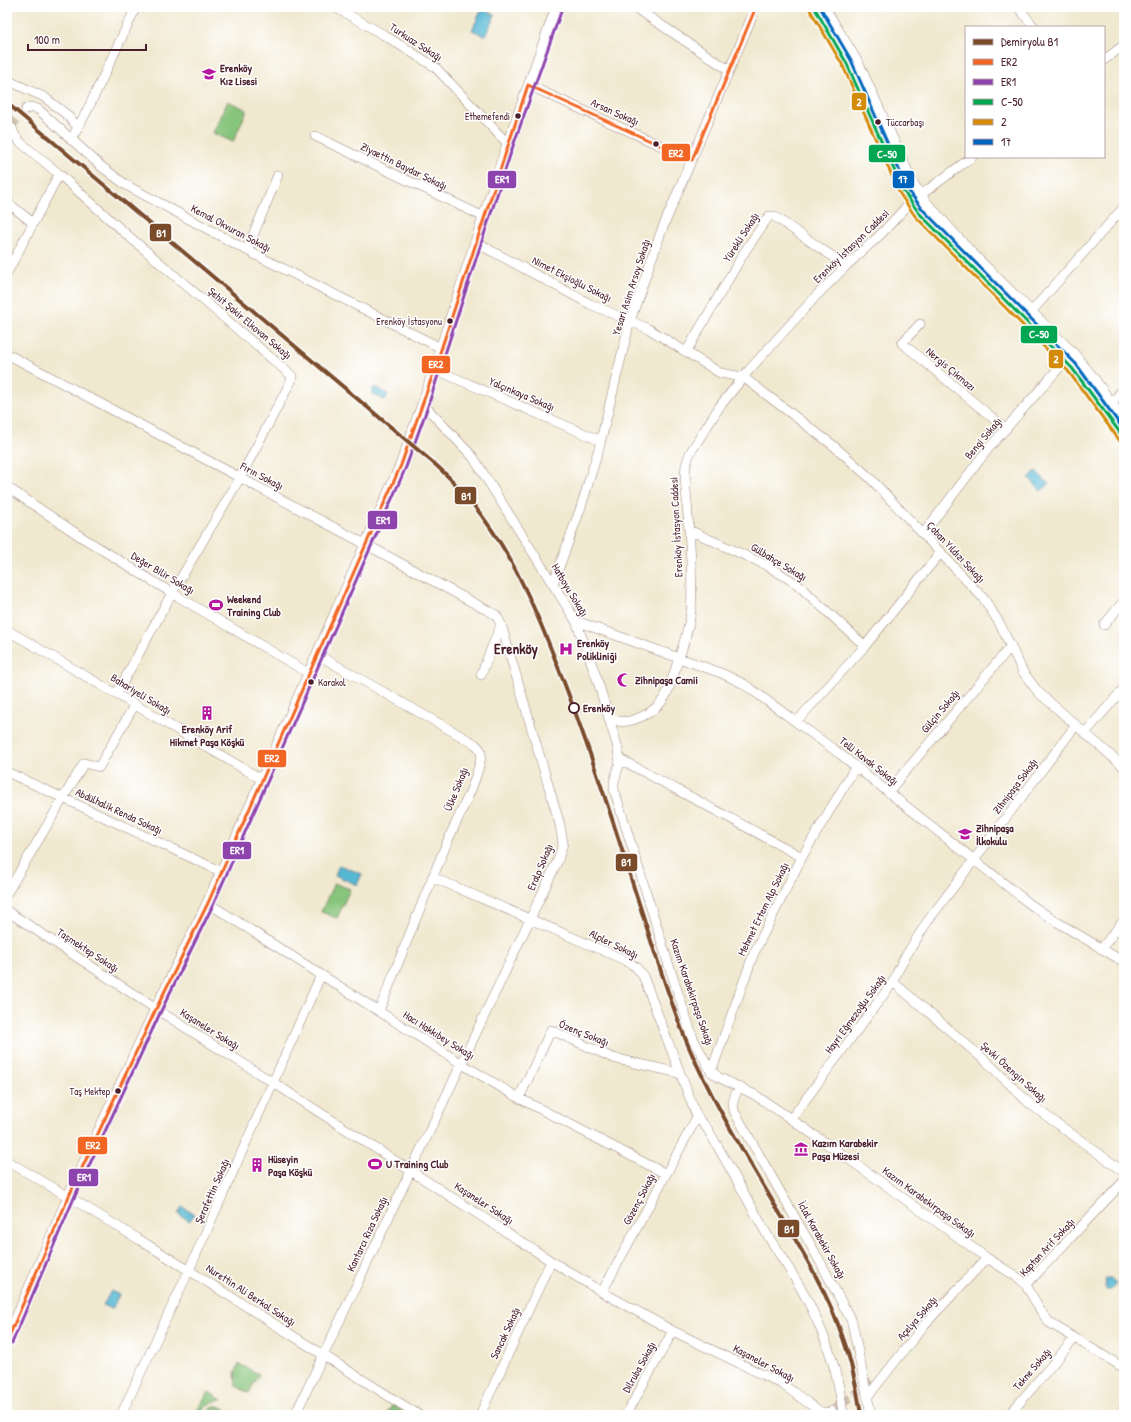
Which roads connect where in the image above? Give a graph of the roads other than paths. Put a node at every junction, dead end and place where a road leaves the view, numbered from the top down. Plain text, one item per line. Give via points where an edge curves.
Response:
1 (136, 7) edge
2 (335, 7) edge
3 (557, 7) edge
4 (634, 7) edge
5 (756, 7) edge
6 (814, 7) edge
7 (823, 7) edge
8 (1018, 7) edge
9 (1033, 26) edge
10 (1123, 47) edge
11 (1105, 59) edge
12 (729, 70) junction
13 (7, 80) edge
14 (528, 86) junction
15 (26, 109) dead end
16 (12, 128) dead end
17 (78, 128) junction
18 (315, 136) dead end
19 (71, 140) junction
20 (508, 144) junction
21 (971, 158) edge
22 (692, 160) junction
23 (59, 174) junction
24 (278, 175) dead end
25 (920, 196) junction
26 (7, 202) edge
27 (910, 203) junction
28 (1124, 207) edge
29 (484, 217) junction
30 (33, 223) junction
31 (476, 242) junction
32 (247, 250) junction
33 (846, 266) junction
34 (7, 272) edge
35 (1031, 312) junction
36 (630, 321) junction
37 (920, 324) dead end
38 (441, 348) junction
39 (686, 352) junction
40 (7, 354) edge
41 (1065, 361) junction
42 (434, 369) junction
43 (720, 373) junction
44 (743, 377) junction
45 (1124, 387) edge
46 (733, 389) junction
47 (423, 404) junction
48 (1112, 404) junction
49 (1124, 422) edge
50 (1006, 429) junction
51 (1124, 438) edge
52 (601, 441) junction
53 (240, 478) junction
54 (7, 486) edge
55 (689, 530) junction
56 (923, 534) junction
57 (367, 545) junction
58 (941, 552) junction
59 (553, 584) junction
60 (172, 593) junction
61 (1124, 601) edge
62 (576, 621) junction
63 (501, 624) junction
64 (1104, 625) dead end
65 (7, 630) edge
66 (865, 646) junction
67 (1011, 646) junction
68 (318, 655) junction
69 (679, 658) junction
70 (310, 674) junction
71 (481, 675) dead end
72 (1124, 688) edge
73 (117, 693) junction
74 (135, 704) junction
75 (609, 717) junction
76 (632, 721) junction
77 (797, 722) junction
78 (1076, 725) junction
79 (1085, 733) junction
80 (616, 739) junction
81 (620, 759) junction
82 (856, 766) junction
83 (1124, 767) edge
84 (7, 772) edge
85 (263, 780) junction
86 (888, 792) junction
87 (63, 798) junction
88 (802, 857) junction
89 (974, 860) junction
90 (222, 872) junction
91 (432, 877) junction
92 (7, 893) edge
93 (208, 903) junction
94 (7, 910) edge
95 (530, 919) junction
96 (1124, 920) edge
97 (1101, 949) junction
98 (1124, 962) edge
99 (321, 975) junction
100 (893, 982) junction
101 (156, 1009) junction
102 (379, 1011) junction
103 (462, 1064) junction
104 (711, 1072) junction
105 (679, 1073) junction
106 (274, 1083) junction
107 (738, 1087) junction
108 (519, 1098) junction
109 (697, 1117) junction
110 (792, 1119) junction
111 (7, 1161) edge
112 (411, 1171) junction
113 (1124, 1172) edge
114 (666, 1174) junction
115 (1124, 1181) edge
116 (69, 1196) junction
117 (987, 1258) junction
118 (551, 1261) junction
119 (189, 1270) junction
120 (1026, 1285) junction
121 (602, 1292) junction
122 (925, 1324) junction
123 (673, 1331) junction
124 (1074, 1339) junction
125 (7, 1340) edge
126 (324, 1356) junction
127 (1124, 1368) edge
128 (873, 1380) tunnel mouth
129 (868, 1396) junction
130 (806, 1403) junction
131 (1124, 1409) edge
132 (832, 1411) dead end
133 (121, 1415) edge
134 (295, 1415) edge
135 (419, 1415) edge
136 (480, 1415) edge
137 (626, 1415) edge
138 (813, 1415) edge
139 (843, 1415) edge
140 (871, 1415) edge
141 (1009, 1415) edge
142 (1118, 1415) edge

1 - 17 street
2 - 20 street, Turkuaz Sokağı via 435,67
3 - 14 main road
4 - 12 street
5 - 12 street, Yesari Asim Arsoy Sokağı
6 - 27 main road via 846,62
7 - 25 main road via 858,64
8 - 9 street
10 - 11 street
12 - 22 street, Yesari Asim Arsoy Sokağı
13 - 17 street via 44,97 64,112
14 - 20 main road
14 - 22 street, Arsan Sokağı
15 - 19 street, Kemal Okvuran Sokağı via 38,109
16 - 23 street, Şehit Şakir Elkovan Sokağı via 18,140
17 - 19 street
18 - 29 street, Ziyaettin Baydar Sokağı
19 - 32 street, Kemal Okvuran Sokağı via 123,183
20 - 29 main road
21 - 25 street, Erenköy İstasyon Caddesi
22 - 36 street, Yesari Asim Arsoy Sokağı via 657,243
23 - 30 street
23 - 53 street, Şehit Şakir Elkovan Sokağı via 291,374 291,380
24 - 32 street
25 - 27 street, Erenköy İstasyon Caddesi
25 - 35 main road via 968,250
26 - 30 street
27 - 33 street, Erenköy İstasyon Caddesi
27 - 41 main road
28 - 35 street
29 - 31 main road
30 - 34 street
31 - 36 street, Nimet Ekşioğlu Sokağı via 590,304
31 - 38 main road
32 - 38 street, Kemal Okvuran Sokağı
33 - 39 street, Yürekli Sokağı via 774,216 769,216 742,255
33 - 44 street, Erenköy İstasyon Caddesi
35 - 48 main road via 1082,364
36 - 39 street, Nimet Ekşioğlu Sokağı via 655,332
36 - 52 street, Yesari Asim Arsoy Sokağı
37 - 50 street, Nergis Çıkmazı via 902,343
38 - 42 main road
39 - 43 street, Nimet Ekşioğlu Sokağı
40 - 53 street, Fırın Sokağı
41 - 50 street, Bengi Sokağı
41 - 51 main road
42 - 47 main road
42 - 52 street, Yalçınkaya Sokağı
43 - 44 street, Nimet Ekşioğlu Sokağı
43 - 46 street, Nimet Ekşioğlu Sokağı
44 - 46 street, Erenköy İstasyon Caddesi
44 - 56 street, Çoban Yıldızı Sokağı via 850,459
45 - 48 street
46 - 55 street, Erenköy İstasyon Caddesi via 711,419 686,461
47 - 57 main road via 401,465
47 - 59 street, Hatboyu Sokağı via 473,457
48 - 49 main road
50 - 56 street, Bengi Sokağı
52 - 59 street, Yesari Asim Arsoy Sokağı via 581,507
53 - 57 street, Fırın Sokağı
53 - 60 street, Şehit Şakir Elkovan Sokağı
54 - 60 street, Değer Bilir Sokağı
55 - 66 street, Gülbahçe Sokağı via 766,565 798,584
55 - 69 street, Erenköy İstasyon Caddesi via 691,611
56 - 58 street, Çoban Yıldızı Sokağı
57 - 63 street, Fırın Sokağı via 493,613
57 - 68 main road
58 - 66 street
58 - 67 street, Çoban Yıldızı Sokağı via 996,616
59 - 62 street, Hatboyu Sokağı
60 - 70 street, Değer Bilir Sokağı
60 - 73 street, Şehit Şakir Elkovan Sokağı
61 - 64 street
62 - 69 street, Telli Kavak Sokağı
62 - 75 street, Hatboyu Sokağı
63 - 71 street
63 - 95 street, Eralp Sokağı via 562,829 560,856
65 - 73 street, Bahariyeli Sokağı
66 - 77 street
67 - 78 street, Çoban Yıldızı Sokağı via 1023,672 1036,689
67 - 86 street, Gülçin Sokağı
68 - 70 main road
68 - 91 street, Ülke Sokağı via 480,748 481,754 473,786
69 - 76 street, Erenköy İstasyon Caddesi via 662,702 652,711
69 - 77 street, Telli Kavak Sokağı via 740,682
70 - 85 main road
72 - 79 street
73 - 74 street, Bahariyeli Sokağı
74 - 85 street, Bahariyeli Sokağı
74 - 87 street via 99,767 84,763
75 - 76 street via 619,721
75 - 80 street, Hatboyu Sokağı
76 - 80 street, Erenköy İstasyon Caddesi via 620,728
77 - 82 street, Telli Kavak Sokağı
78 - 79 street, Çoban Yıldızı Sokağı
78 - 89 street, Zihnipaşa Sokağı
79 - 83 street, Çoban Yıldızı Sokağı
80 - 81 street, Hatboyu Sokağı
81 - 88 street
81 - 104 street, Kazım Karabekirpaşa Sokağı via 614,789 692,1034
82 - 86 street, Telli Kavak Sokağı
82 - 88 street, Mehmet Ertem Alp Sokağı
84 - 87 street, Abdülhalik Renda Sokağı
85 - 90 main road
86 - 89 street, Telli Kavak Sokağı
87 - 90 street, Abdülhalik Renda Sokağı
87 - 92 street
88 - 104 street, Mehmet Ertem Alp Sokağı via 750,962
89 - 97 street, Telli Kavak Sokağı via 1040,912
89 - 100 street, Hayri Eğmezoğlu Sokağı via 922,931 902,962
90 - 93 main road
91 - 95 street, Alpler Sokağı
91 - 102 street, Ülke Sokağı
93 - 99 street, Hacı Hakkıbey Sokağı
93 - 101 main road
94 - 101 street, Taşmektep Sokağı
95 - 103 street, Eralp Sokağı
95 - 105 street, Alpler Sokağı via 628,961 639,970
96 - 97 street
97 - 98 street, Telli Kavak Sokağı
99 - 102 street, Hacı Hakkıbey Sokağı
99 - 106 street, Şerafettin Sokağı
100 - 110 street, Hayri Eğmezoğlu Sokağı
100 - 113 street, Şevki Özengin Sokağı via 994,1069 1030,1104
101 - 106 street, Kaşaneler Sokağı
101 - 116 main road
102 - 103 street, Hacı Hakkıbey Sokağı
103 - 108 street, Hacı Hakkıbey Sokağı
103 - 112 street, Kantarcı Rıza Sokağı
104 - 107 street, Kazım Karabekirpaşa Sokağı
105 - 108 street, Özenç Sokağı via 613,1058 552,1030
105 - 109 street, Alpler Sokağı
106 - 112 street, Kaşaneler Sokağı
106 - 119 street, Şerafettin Sokağı
107 - 110 street, Kazım Karabekirpaşa Sokağı
107 - 129 street, İclal Karabekir Sokağı via 733,1102 734,1110 852,1322
108 - 114 street, Hacı Hakkıbey Sokağı
109 - 114 street, Gözenç Sokağı
109 - 139 street, Alpler Sokağı via 707,1128 811,1308 830,1356
110 - 117 street, Kazım Karabekirpaşa Sokağı
111 - 116 street, Nurettin Ali Berkol Sokağı
112 - 118 street, Kaşaneler Sokağı
112 - 126 street, Kantarcı Rıza Sokağı
114 - 121 street, Gözenç Sokağı
115 - 120 street, Kaptan Arif Sokağı
116 - 119 street, Nurettin Ali Berkol Sokağı
116 - 125 main road
117 - 120 street, Kazım Karabekirpaşa Sokağı
117 - 122 street, Açelya Sokağı
118 - 121 street, Kaşaneler Sokağı
118 - 136 street, Sancak Sokağı
119 - 126 street, Nurettin Ali Berkol Sokağı
119 - 133 street, Şerafettin Sokağı
120 - 124 street, Kaptan Arif Sokağı via 1048,1322
121 - 123 street, Kaşaneler Sokağı
122 - 128 street
122 - 129 street, Açelya Sokağı
123 - 130 street, Kaşaneler Sokağı via 782,1384
123 - 137 street, Dilruba Sokağı
124 - 127 street, Kaptan Arif Sokağı
124 - 141 street, Tekne Sokağı
126 - 134 street, Kantarcı Rıza Sokağı
126 - 135 street, Nurettin Ali Berkol Sokağı
129 - 140 street, İclal Karabekir Sokağı
130 - 132 street via 822,1412
130 - 138 street
131 - 142 street

